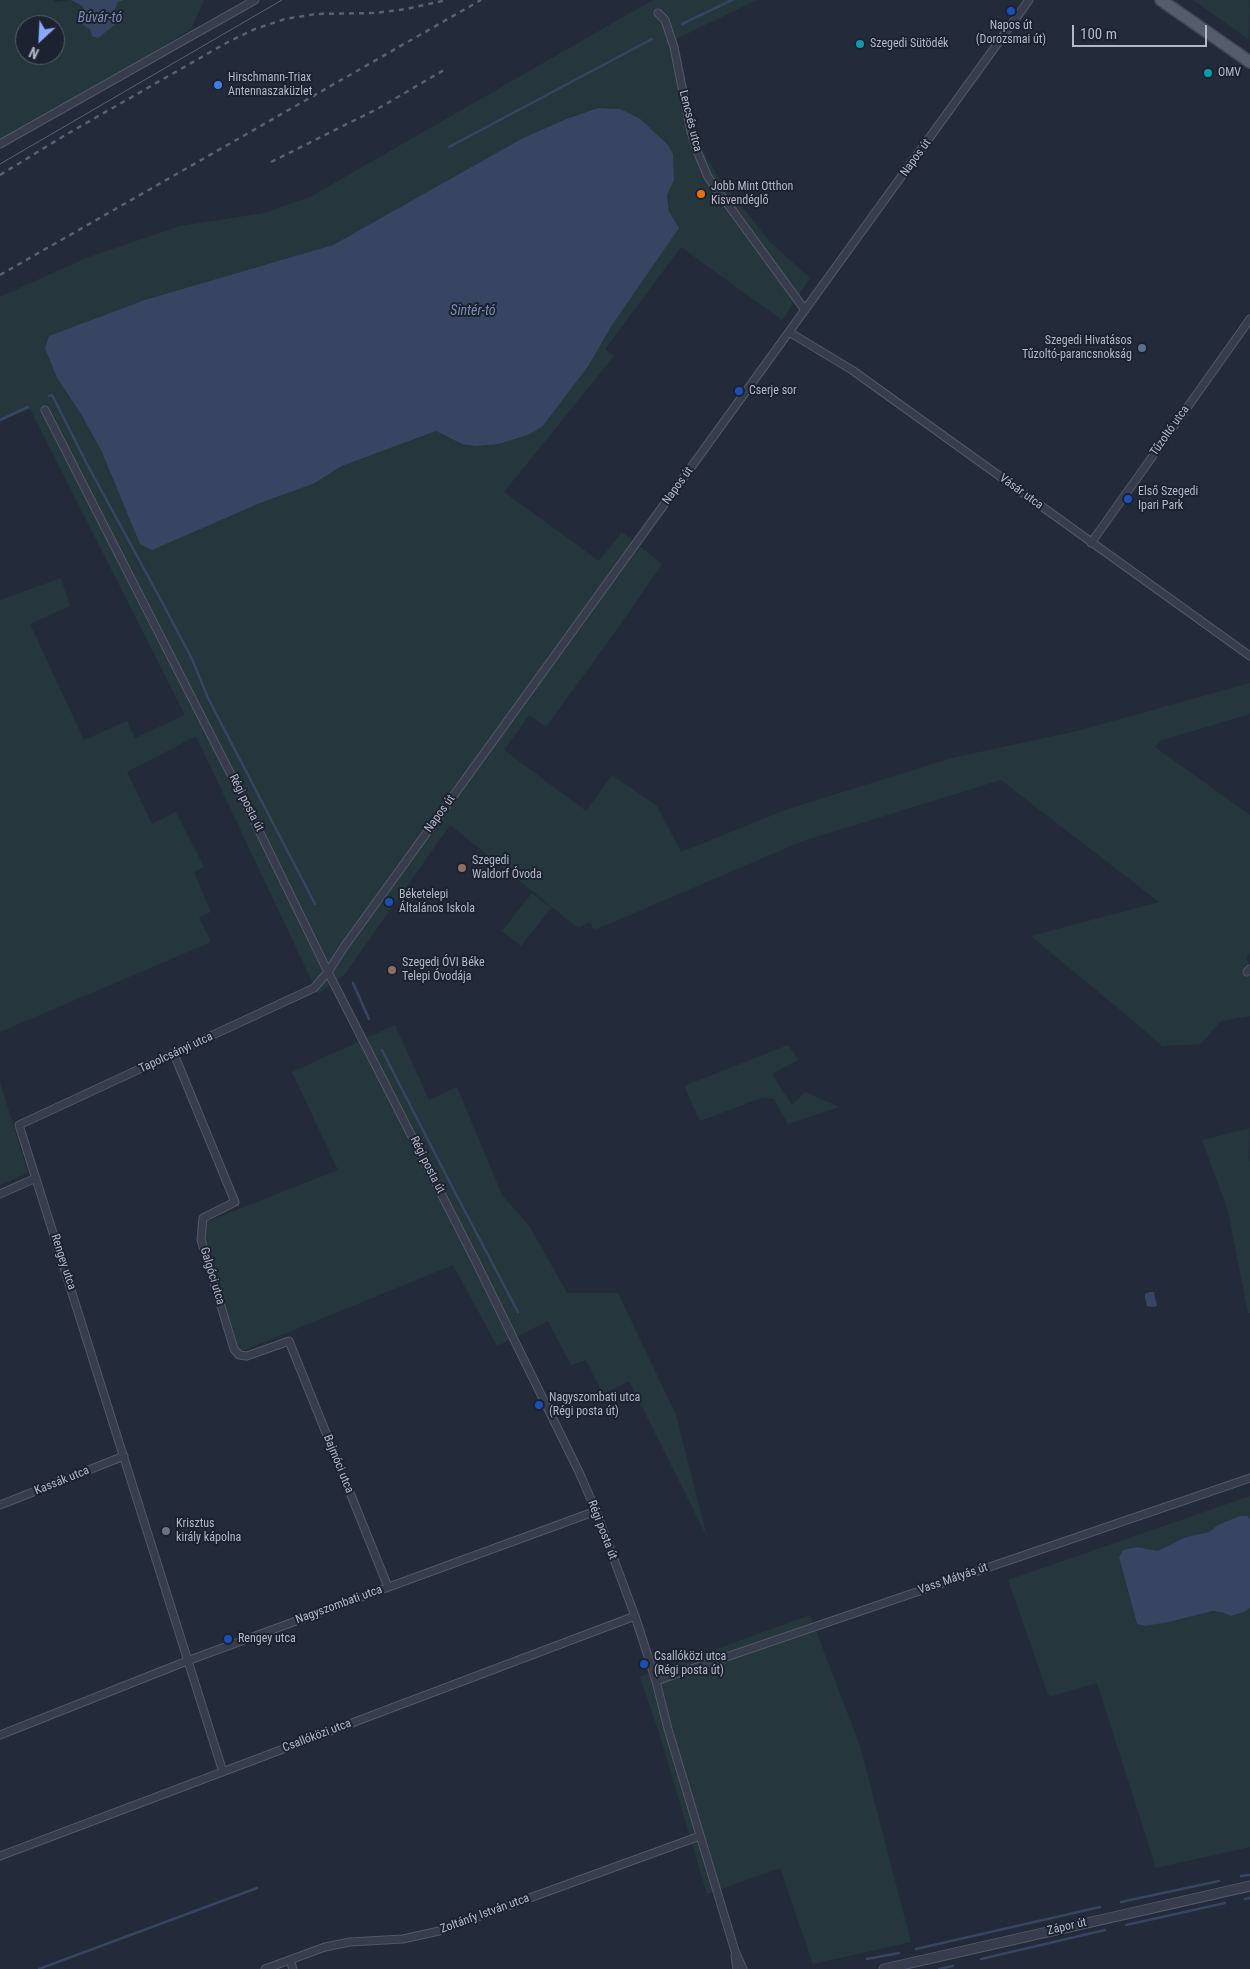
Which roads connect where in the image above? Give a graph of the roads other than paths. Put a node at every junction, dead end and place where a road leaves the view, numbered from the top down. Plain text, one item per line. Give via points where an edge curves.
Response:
1 (255, 0) edge
2 (1029, 0) edge
3 (1161, 0) edge
4 (658, 13) dead end
5 (1250, 62) edge
6 (0, 144) edge
7 (805, 310) junction
8 (1250, 318) edge
9 (789, 332) junction
10 (45, 410) dead end
11 (1091, 543) junction
12 (1250, 656) edge
13 (328, 972) junction
14 (174, 1054) junction
15 (19, 1125) joint
16 (36, 1178) junction
17 (0, 1194) edge
18 (289, 1341) joint
19 (124, 1456) junction
20 (1250, 1478) edge
21 (0, 1505) edge
22 (596, 1511) junction
23 (388, 1587) junction
24 (635, 1616) junction
25 (187, 1661) junction
26 (656, 1681) junction
27 (0, 1736) edge
28 (223, 1772) junction
29 (700, 1836) junction
30 (0, 1856) edge
31 (1250, 1886) edge
32 (735, 1951) junction
33 (290, 1960) junction
34 (265, 1969) edge
35 (293, 1969) edge
36 (737, 1969) edge
37 (743, 1969) edge
38 (884, 1969) edge

1 - 6 street
2 - 7 street, Napos út
3 - 5 main road
4 - 7 street, Lencsés utca via 665,20 674,47 691,132 708,177
7 - 9 street, Napos út
8 - 11 street, Tűzoltó utca
9 - 11 street, Vásár utca via 852,370
9 - 13 street, Napos út
10 - 13 street, Régi posta út
11 - 12 street, Vásár utca
13 - 14 street, Tapolcsányi utca via 314,988
13 - 22 street, Régi posta út via 475,1260
14 - 15 street, Tapolcsányi utca
14 - 18 street, Galgóci utca via 235,1202 203,1218 201,1240 234,1349 239,1355 247,1356
15 - 16 street, Rengey utca
16 - 17 street
16 - 19 street, Rengey utca
18 - 23 street, Bajmóci utca
19 - 21 street, Kassák utca
19 - 25 street, Rengey utca
20 - 26 street, Vass Mátyás út
22 - 23 street, Nagyszombati utca
22 - 24 street, Régi posta út
23 - 25 street, Nagyszombati utca
24 - 26 street, Régi posta út
24 - 28 street, Csallóközi utca
25 - 27 street, Nagyszombati utca
25 - 28 street, Rengey utca
26 - 29 street, Régi posta út
28 - 30 street, Csallóközi utca
29 - 32 street, Régi posta út
29 - 33 street, Zoltánfy István utca via 439,1931 403,1939 324,1947
31 - 38 street, Zápor út
32 - 36 street, Régi posta út
32 - 37 street, Régi posta út
33 - 34 street, Zoltánfy István utca
33 - 35 street

